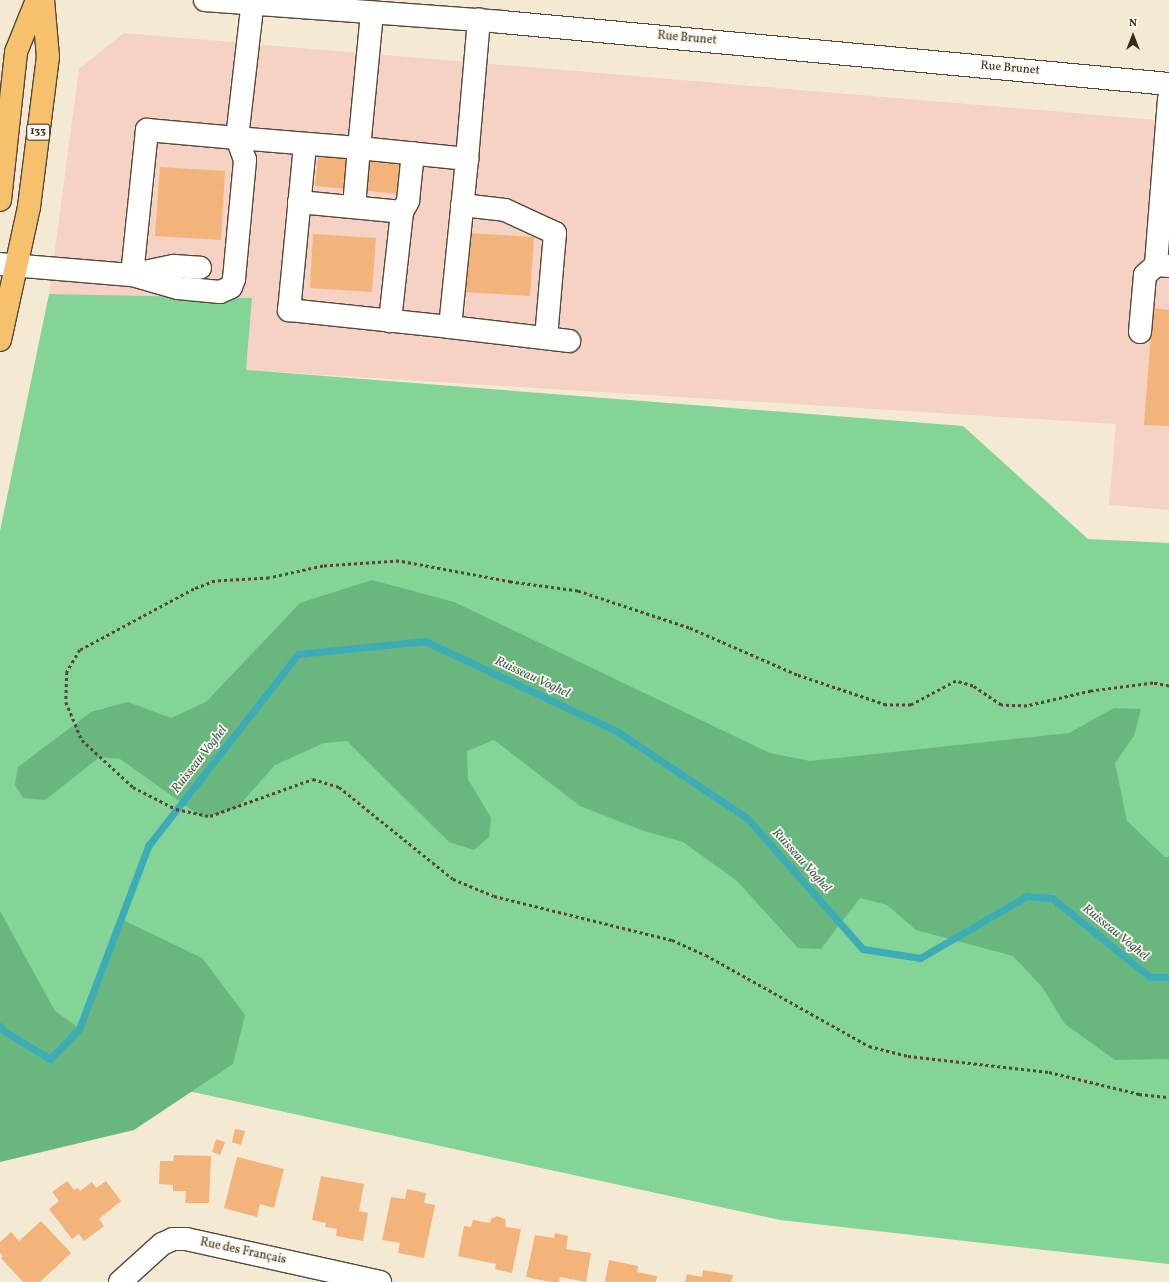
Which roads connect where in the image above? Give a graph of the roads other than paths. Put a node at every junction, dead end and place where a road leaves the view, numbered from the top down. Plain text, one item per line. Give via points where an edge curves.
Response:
1 (37, 0) edge
2 (43, 0) edge
3 (205, 0) edge
4 (253, 2) edge
5 (372, 13) junction
6 (479, 20) junction
7 (1169, 84) edge
8 (1169, 99) edge
9 (237, 138) junction
10 (305, 145) junction
11 (359, 148) junction
12 (413, 153) junction
13 (467, 159) junction
14 (0, 200) edge
15 (299, 202) junction
16 (462, 204) junction
17 (354, 207) junction
18 (402, 212) junction
19 (1164, 224) edge
20 (8, 265) edge
21 (1162, 266) edge
22 (200, 268) dead end
23 (132, 275) junction
24 (390, 321) junction
25 (450, 327) junction
26 (1140, 332) dead end
27 (546, 338) junction
28 (0, 340) edge
29 (569, 341) dead end
30 (120, 1282) edge
31 (380, 1282) edge

1 - 14 main road via 16,52
2 - 20 main road, 133 via 48,57 29,207
3 - 4 street, Rue Brunet
4 - 5 street, Rue Brunet
4 - 9 street
5 - 6 street, Rue Brunet
5 - 11 street
6 - 7 street, Rue Brunet
6 - 13 street
8 - 19 street
9 - 10 street
9 - 23 street via 147,130
9 - 23 street via 245,160 234,279 230,287 220,292 178,288
10 - 11 street
10 - 15 street
11 - 12 street
11 - 17 street
12 - 13 street
12 - 18 street via 408,201
13 - 16 street
15 - 17 street
15 - 24 street via 288,310
16 - 25 street
16 - 27 street via 505,210 555,233
17 - 18 street
18 - 24 street
19 - 21 street
20 - 23 street
20 - 28 main road, 133
21 - 26 street via 1145,275
22 - 23 street via 174,266
24 - 25 street
25 - 27 street
27 - 29 street
30 - 31 street, Rue des Français via 162,1244 173,1239 186,1239

